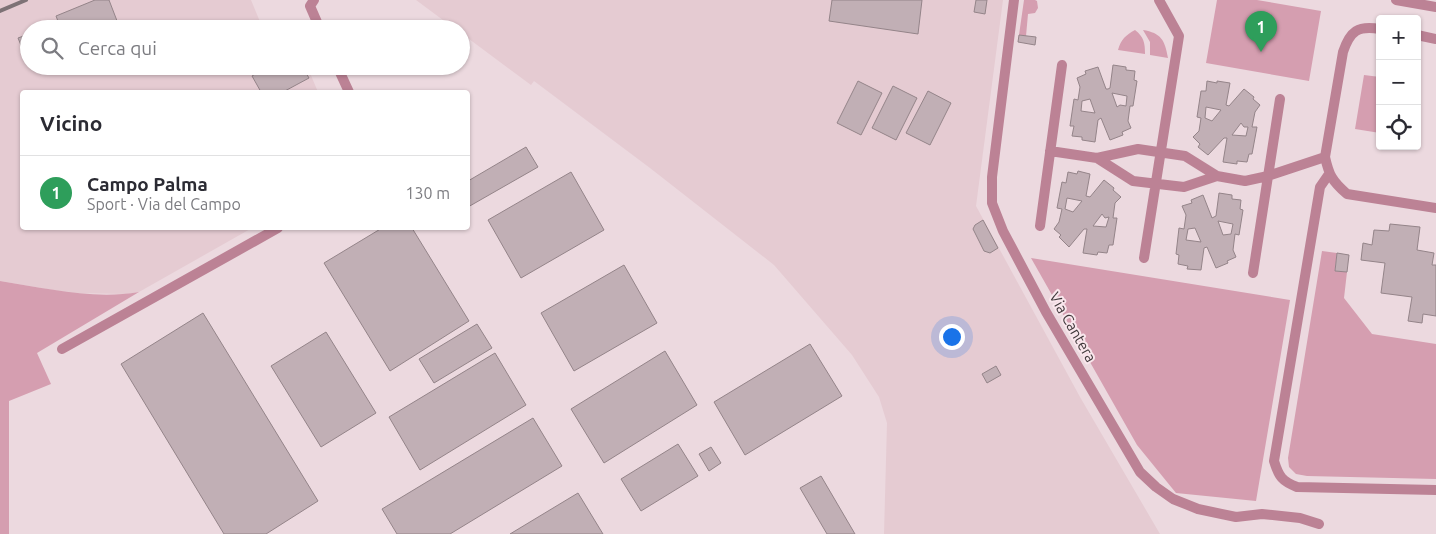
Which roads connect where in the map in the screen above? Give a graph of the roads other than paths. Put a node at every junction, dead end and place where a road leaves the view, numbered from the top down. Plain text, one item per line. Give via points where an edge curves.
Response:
1 (314, 0) edge
2 (1014, 0) edge
3 (1159, 0) edge
4 (1396, 0) edge
5 (1436, 7) edge
6 (316, 20) edge
7 (1376, 28) edge
8 (1421, 36) edge
9 (1436, 38) edge
10 (1062, 65) dead end
11 (341, 75) edge
12 (348, 90) edge
13 (1280, 99) dead end
14 (1050, 151) junction
15 (1161, 153) junction
16 (1325, 157) junction
17 (1097, 158) junction
18 (1329, 174) junction
19 (1217, 176) junction
20 (1268, 176) junction
21 (1156, 183) junction
22 (1436, 208) edge
23 (1040, 226) dead end
24 (274, 230) edge
25 (1144, 258) dead end
26 (1253, 273) dead end
27 (62, 349) dead end
28 (1436, 490) edge
29 (1319, 524) dead end

1 - 6 street via 310,6
2 - 29 street, Via Cantera via 992,177 992,203 1003,231 1046,312 1140,472 1156,487 1173,499 1198,509 1236,517 1262,514 1300,518
3 - 15 street via 1179,36
4 - 5 street
7 - 16 street via 1360,29 1346,43
8 - 9 street
10 - 14 street
11 - 12 street
13 - 20 street
14 - 17 street
14 - 23 street
15 - 17 street via 1138,150
15 - 19 street via 1185,156
15 - 21 street
16 - 18 street
16 - 20 street
17 - 21 street via 1133,181
18 - 22 street via 1347,194
18 - 28 street via 1320,187 1274,462 1278,474 1286,483 1297,487
19 - 20 street via 1245,181
19 - 21 street via 1184,187
20 - 26 street
21 - 25 street
24 - 27 street

